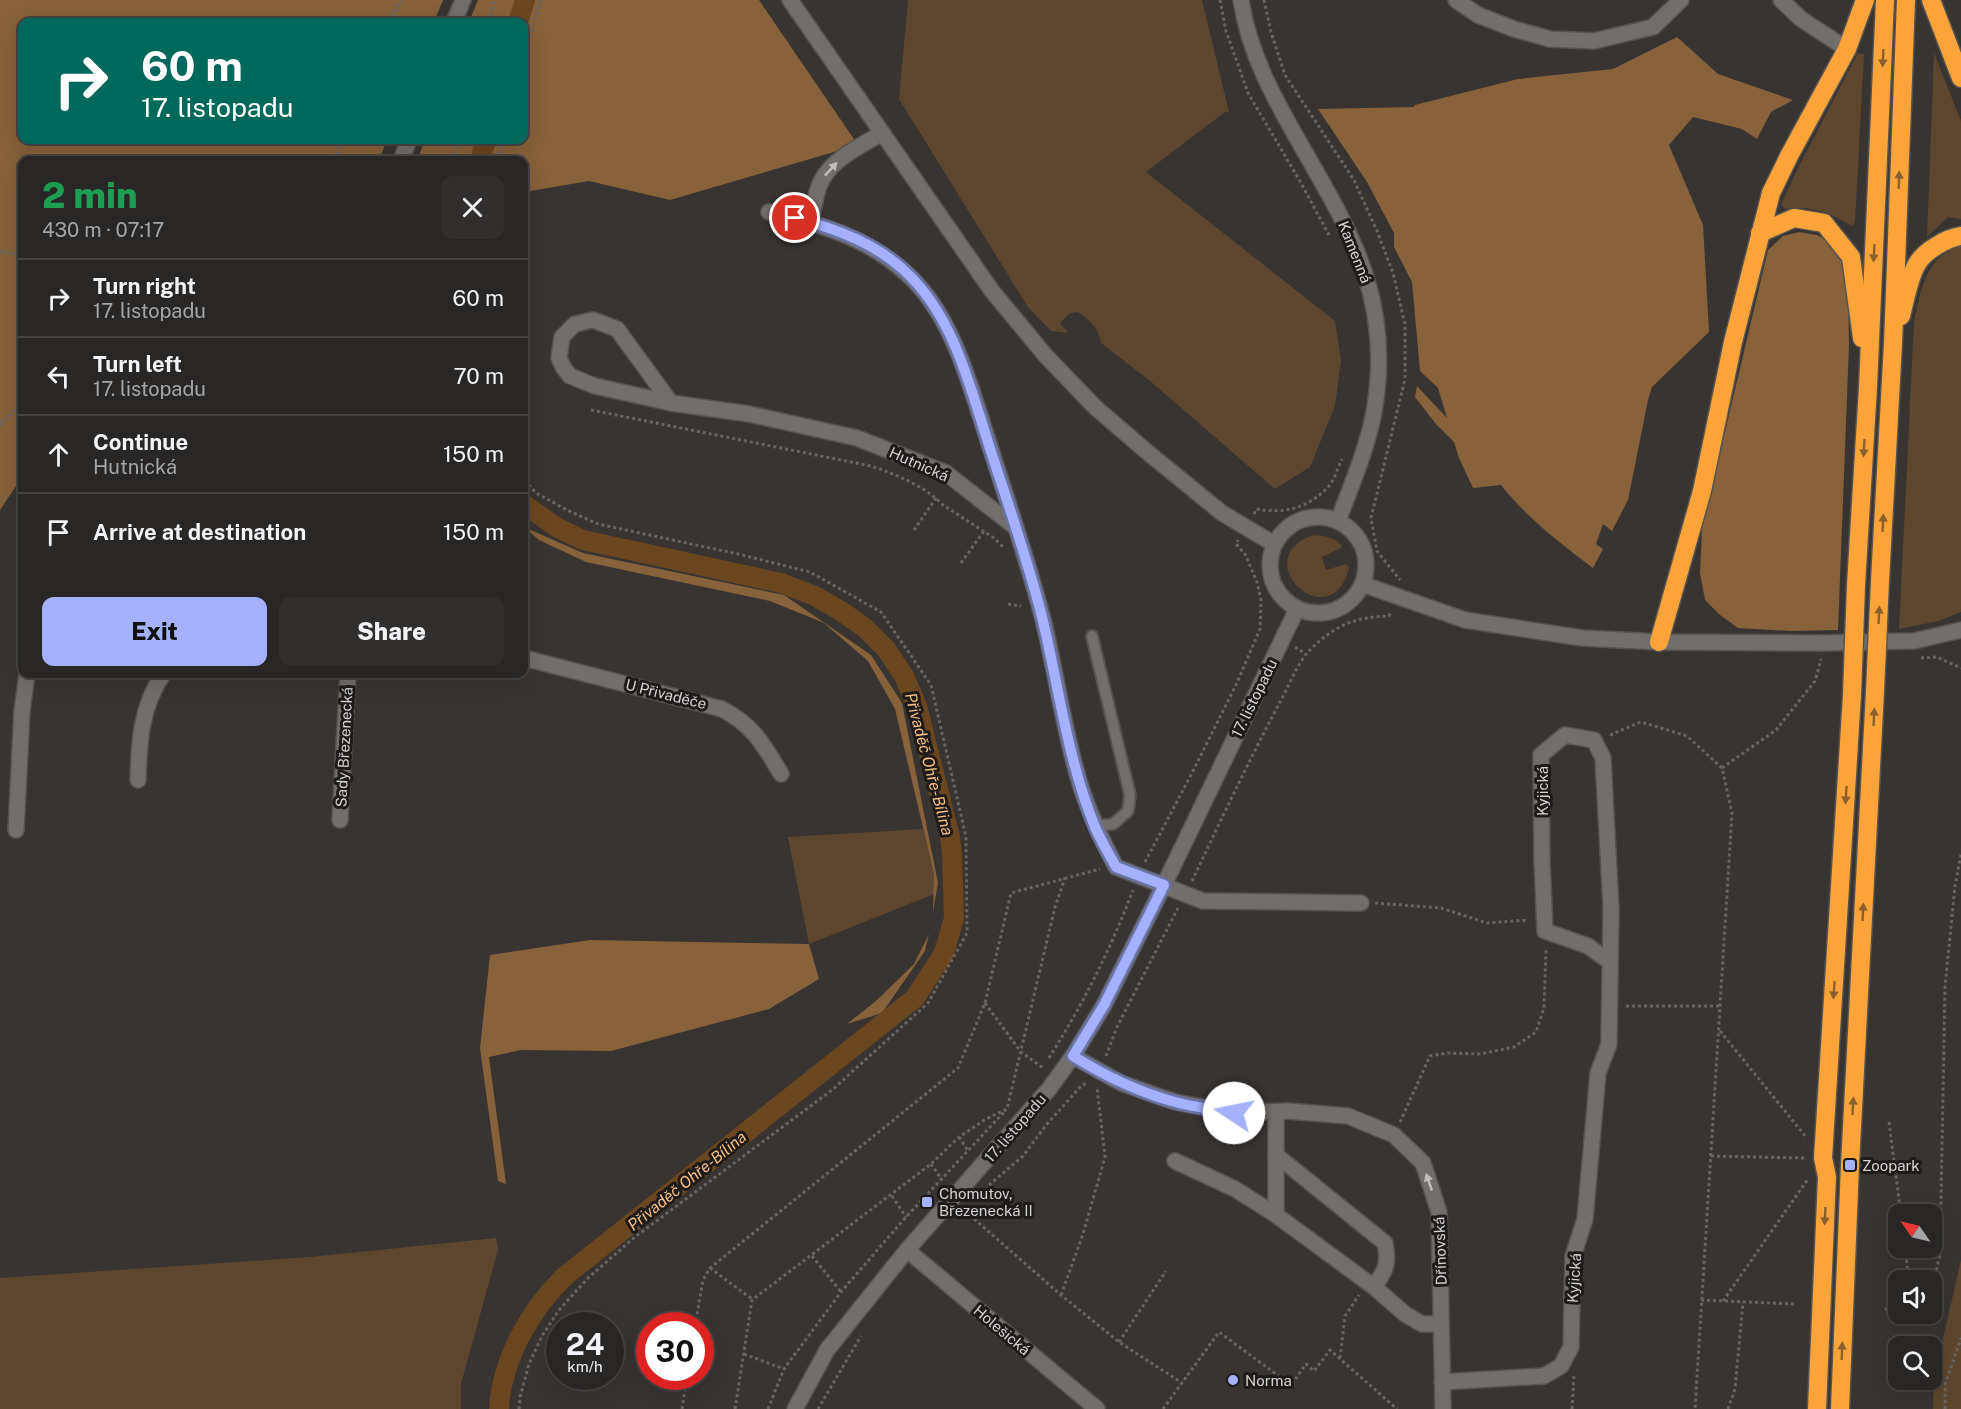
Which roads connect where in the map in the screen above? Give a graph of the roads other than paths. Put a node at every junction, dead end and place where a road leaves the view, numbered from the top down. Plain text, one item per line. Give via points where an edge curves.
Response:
1 (463, 0) edge
2 (790, 0) edge
3 (1241, 0) edge
4 (1456, 0) edge
5 (1682, 0) edge
6 (1781, 0) edge
7 (1865, 0) edge
8 (1885, 0) edge
9 (1906, 0) edge
10 (1931, 0) edge
11 (456, 18) edge
12 (1847, 49) junction
13 (1961, 78) edge
14 (882, 133) junction
15 (769, 213) dead end
16 (811, 223) junction
17 (1760, 233) junction
18 (1961, 236) edge
19 (1893, 343) junction
20 (1868, 387) junction
21 (670, 403) junction
22 (1338, 521) junction
23 (1015, 527) junction
24 (1274, 544) junction
25 (1362, 584) junction
26 (1297, 609) junction
27 (1961, 630) edge
28 (1092, 636) dead end
29 (1659, 642) junction
30 (528, 659) edge
31 (26, 678) edge
32 (161, 678) edge
33 (348, 678) edge
34 (781, 774) dead end
35 (138, 780) dead end
36 (340, 819) dead end
37 (1095, 826) junction
38 (16, 830) dead end
39 (1164, 885) junction
40 (1361, 903) road end
41 (1610, 962) junction
42 (1073, 1056) junction
43 (1276, 1112) junction
44 (1276, 1155) junction
45 (1175, 1161) dead end
46 (1276, 1215) junction
47 (907, 1251) junction
48 (1371, 1285) junction
49 (1441, 1324) junction
50 (1442, 1382) junction
51 (795, 1409) edge
52 (1098, 1409) edge
53 (1443, 1409) edge
54 (1817, 1409) edge
55 (1840, 1409) edge

1 - 11 street
2 - 14 street
3 - 22 street, Kamenná via 1257,61 1275,100 1353,241 1369,282 1378,324 1374,414
4 - 5 street via 1478,15 1514,29 1550,39 1593,41 1653,27
6 - 12 street via 1801,19
7 - 12 highway
8 -> 20 highway
19 -> 9 highway
10 - 13 highway
12 - 17 highway via 1789,156
16 -> 14 street via 816,194 830,168
14 - 24 street via 992,291 1095,407 1222,513
15 - 16 street
16 - 23 street via 871,246 900,267 923,291 947,329 966,373
17 - 20 highway via 1794,218 1824,223 1851,257
17 - 29 highway via 1702,491
18 - 19 highway via 1936,246 1917,263
55 -> 19 highway, bridge
20 -> 54 highway, bridge via 1823,1158 1827,1177
21 - 21 street, Hutnická via 617,329 594,320 575,324 562,337 560,358 570,376 595,386
21 - 23 street, Hutnická via 749,414 857,438 946,473
22 - 24 street via 1309,517 1294,522
22 - 25 street via 1360,541 1366,570
23 - 37 street via 1043,618 1075,767
24 - 26 street via 1270,574 1284,600
25 - 26 street via 1341,607 1312,613
25 - 29 street via 1465,620 1582,638
26 - 39 street, 17. listopadu
27 - 29 street via 1914,641
28 - 37 lane via 1130,795 1128,811 1113,824
30 - 34 street, U Přivaděče via 722,709 756,733
31 - 38 street
32 - 35 street via 142,723
33 - 36 street, Sady Březenecká
37 - 39 street via 1116,867
39 - 40 street via 1203,901
39 - 42 street, 17. listopadu via 1104,1005
41 - 41 street, Kyjická via 1603,758 1594,740 1565,735 1541,755 1545,925 1588,946
41 - 50 street, Kyjická via 1609,1044 1598,1073 1585,1219 1574,1256 1570,1347 1561,1366 1544,1376
42 - 43 street, Dřínovská via 1100,1081 1175,1102 1234,1113
42 - 47 street, 17. listopadu via 1049,1089
43 - 44 street
49 -> 43 street, Dřínovská via 1439,1212 1423,1163 1394,1135 1348,1116
44 - 46 street
44 - 48 street via 1385,1243 1388,1259 1382,1276
45 - 46 street via 1235,1189
46 - 48 street
47 - 51 street, 17. listopadu via 827,1350
47 - 52 street, Holešická
48 - 49 street via 1422,1324
49 - 50 street, Dřínovská
50 - 53 street, Dřínovská

